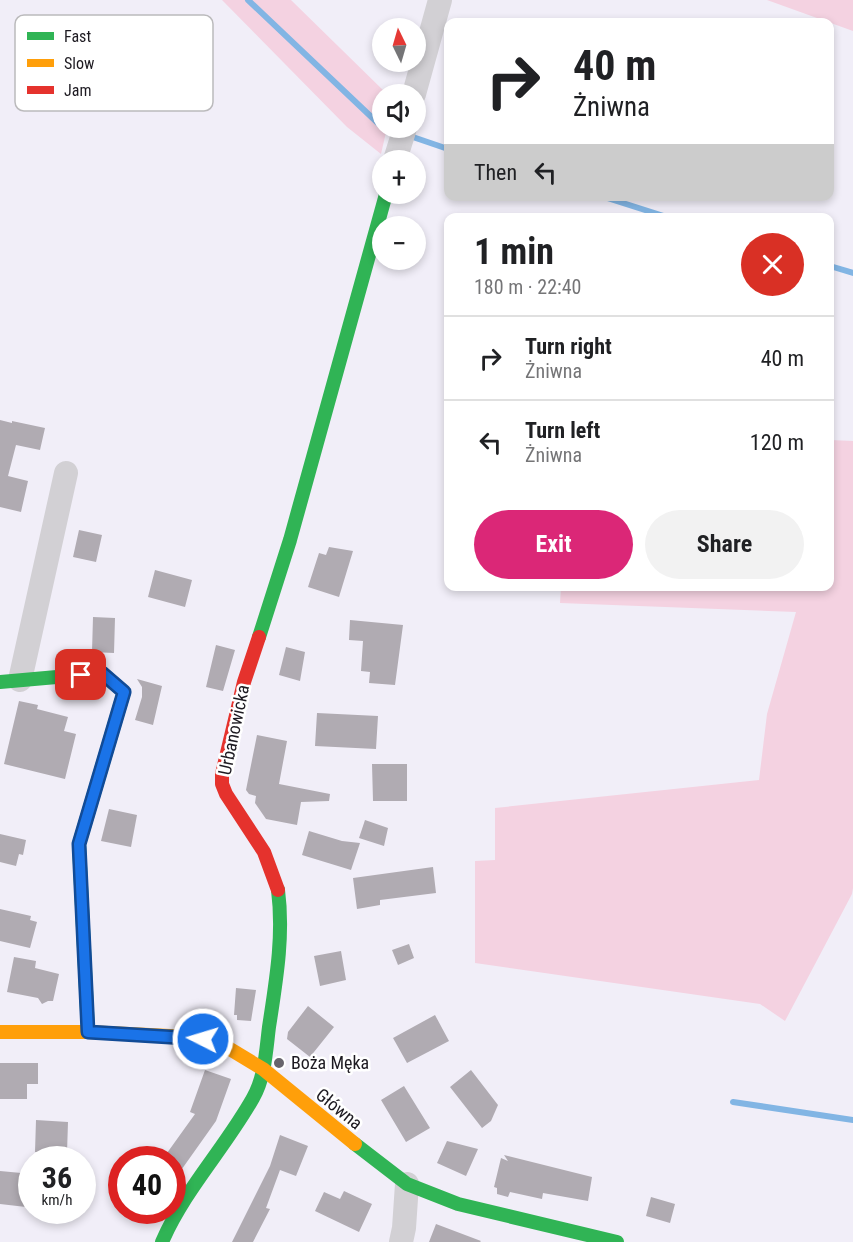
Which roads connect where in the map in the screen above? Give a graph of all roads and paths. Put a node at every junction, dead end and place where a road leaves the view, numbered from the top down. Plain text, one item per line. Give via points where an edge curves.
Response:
1 (440, 0) edge
2 (417, 84) edge
3 (383, 204) edge
4 (66, 473) dead end
5 (10, 681) edge
6 (0, 1032) edge
7 (88, 1032) junction
8 (263, 1069) junction
9 (407, 1184) junction
10 (162, 1242) edge
11 (401, 1242) edge
12 (617, 1242) edge

1 - 2 street
3 - 8 street, Urbanowicka via 290,540 244,682 222,774 226,794 264,853 278,892 278,963
4 - 5 street
5 - 7 street via 102,673 124,692 79,844
6 - 7 street, Główna
7 - 8 street, Główna via 203,1039 220,1043
8 - 9 street, Główna
8 - 10 street, Urbanowicka via 255,1094 178,1210
9 - 11 street
9 - 12 street, Główna via 458,1204

